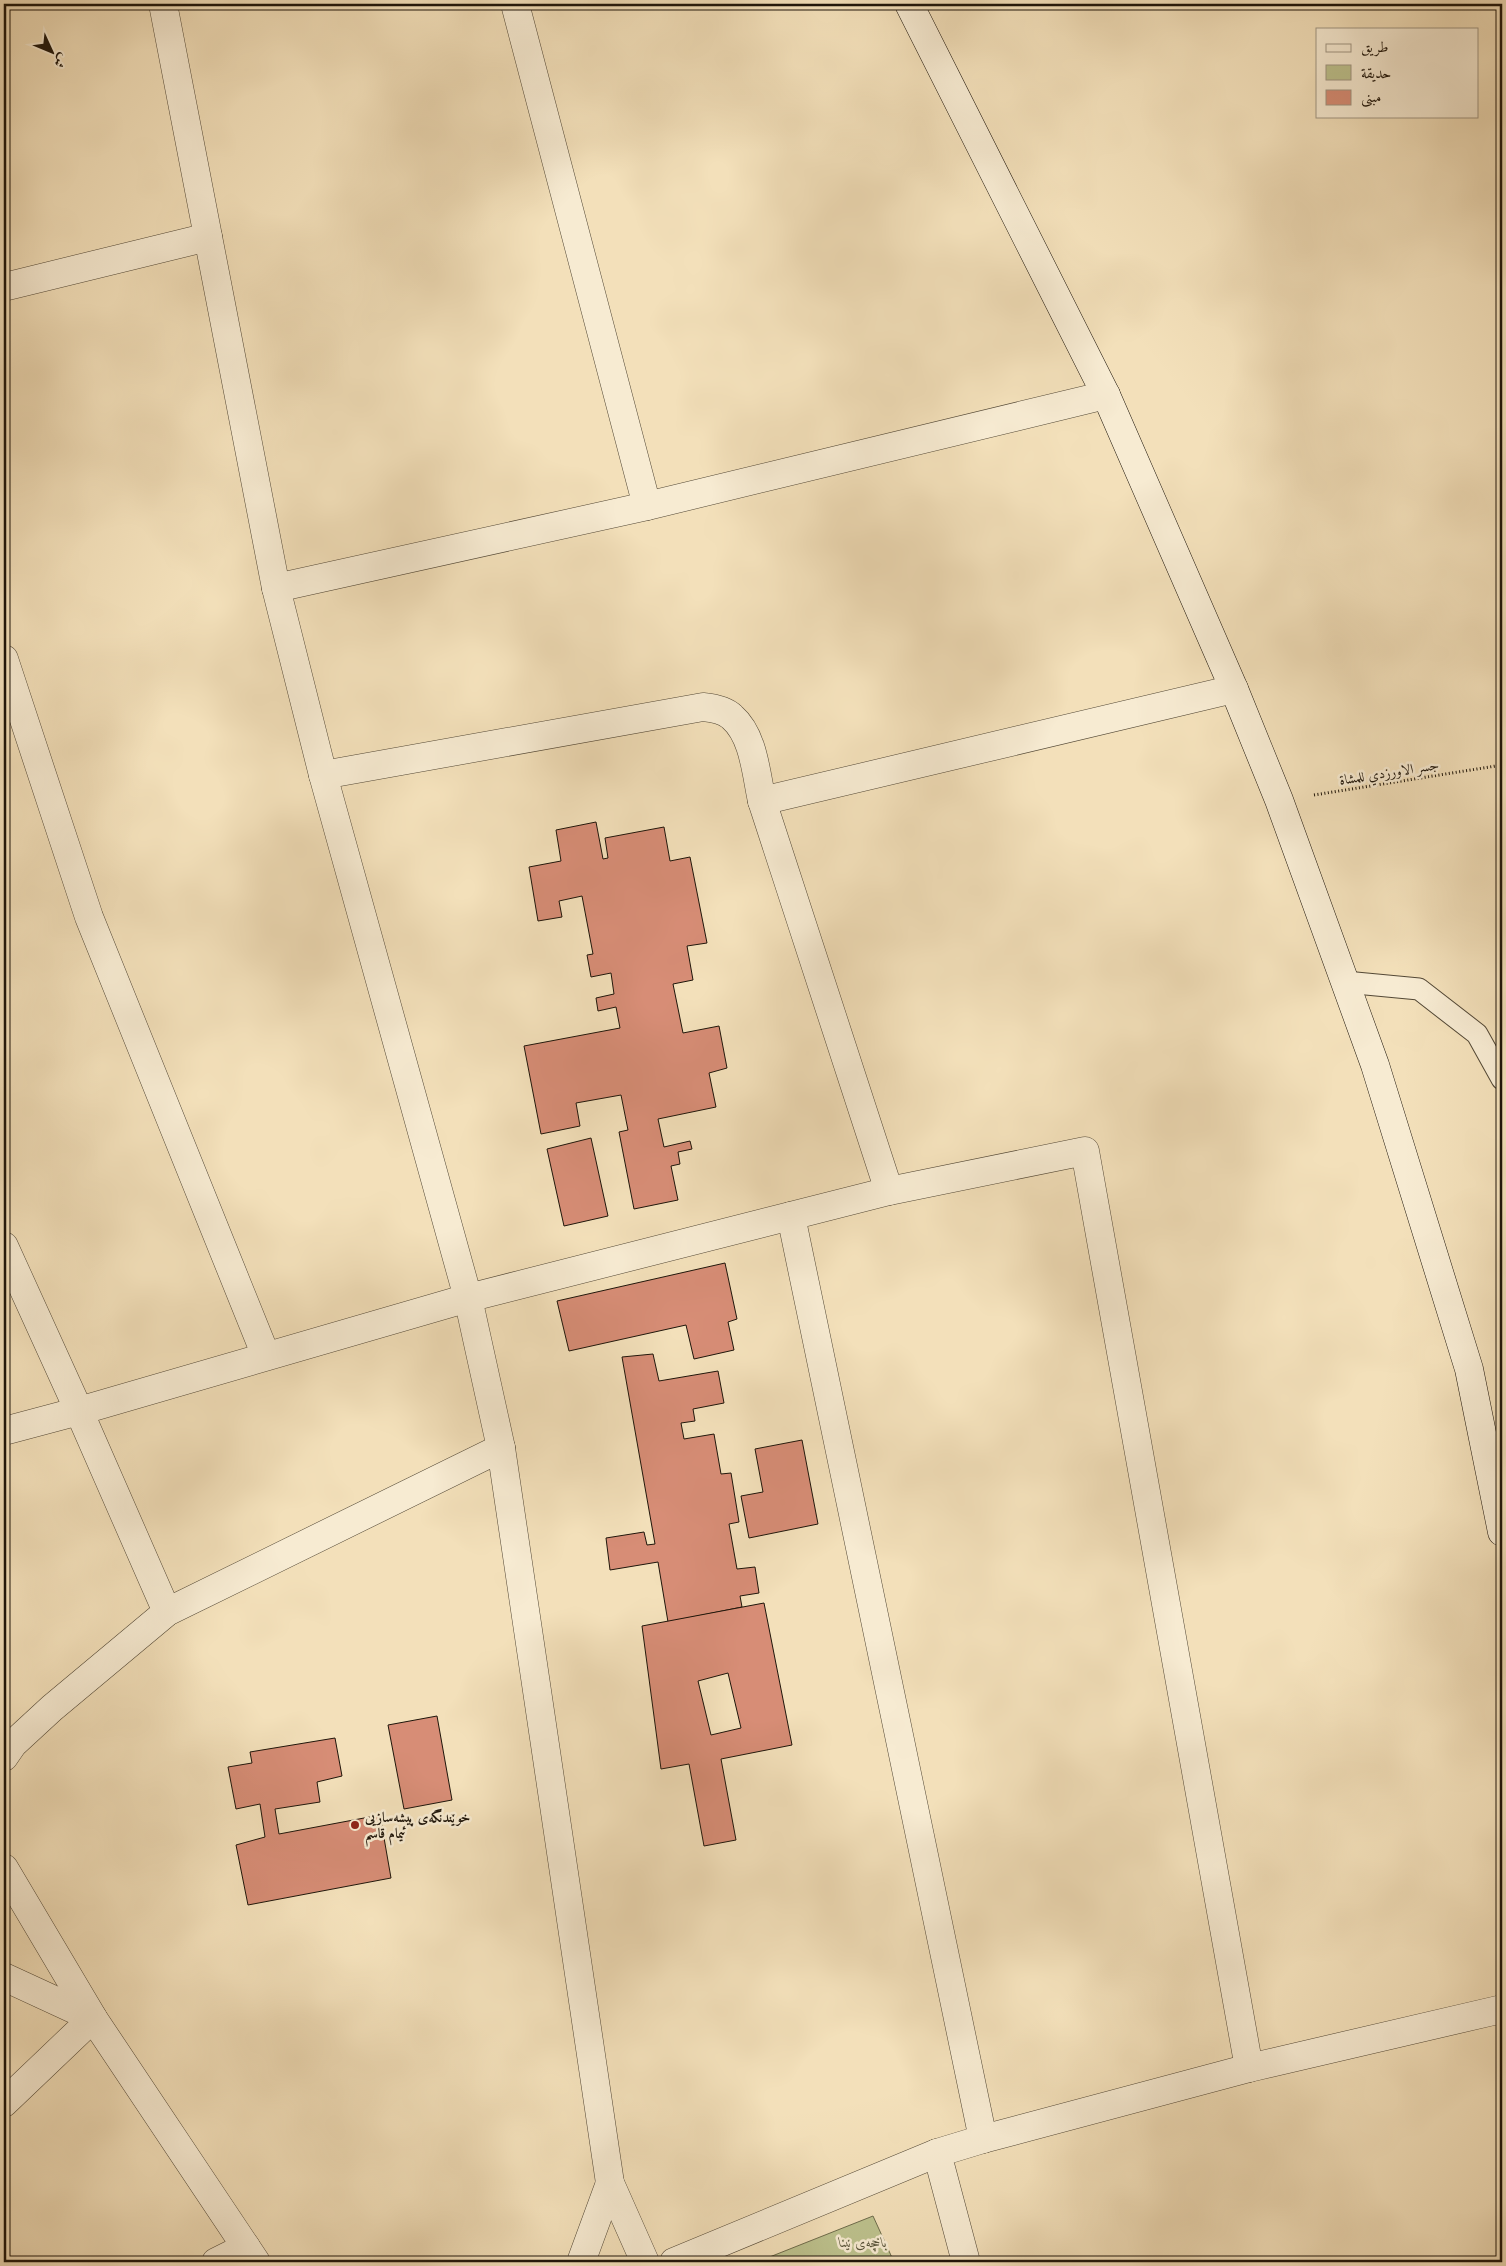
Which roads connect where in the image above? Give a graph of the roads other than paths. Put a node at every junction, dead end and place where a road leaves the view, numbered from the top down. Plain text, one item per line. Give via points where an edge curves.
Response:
1 (163, 4) edge
2 (515, 4) edge
3 (909, 4) edge
4 (208, 237) junction
5 (4, 287) edge
6 (1106, 395) junction
7 (647, 506) junction
8 (276, 588) junction
9 (4, 659) edge
10 (1234, 689) junction
11 (323, 775) junction
12 (762, 801) junction
13 (1345, 982) junction
14 (1502, 1079) edge
15 (889, 1191) junction
16 (791, 1216) junction
17 (4, 1246) edge
18 (468, 1298) junction
19 (266, 1356) junction
20 (79, 1411) junction
21 (4, 1430) edge
22 (501, 1448) junction
23 (1502, 1532) edge
24 (167, 1612) junction
25 (4, 1757) edge
26 (4, 1868) edge
27 (4, 1977) edge
28 (1502, 2009) edge
29 (94, 2018) junction
30 (1249, 2068) junction
31 (4, 2103) edge
32 (983, 2140) junction
33 (937, 2154) junction
34 (610, 2183) junction
35 (251, 2255) edge
36 (216, 2262) edge
37 (581, 2262) edge
38 (645, 2262) edge
39 (674, 2262) edge
40 (966, 2262) edge

1 - 4 street
2 - 7 street
3 - 6 street
4 - 5 street
4 - 8 street
6 - 7 street
6 - 10 street
7 - 8 street
8 - 11 street
9 - 19 street via 89,917
10 - 12 street
10 - 13 street via 1279,800
11 - 12 street via 703,707 718,709 732,716 744,732
11 - 18 street
12 - 15 street
13 - 14 lane via 1419,989 1477,1034
13 - 23 street via 1375,1065 1469,1369
15 - 16 street
15 - 30 street via 1084,1151
16 - 18 street
16 - 32 street
17 - 20 street
18 - 19 street
18 - 22 street
19 - 20 street
20 - 21 street
20 - 24 street
22 - 24 street
22 - 34 street
24 - 25 street via 52,1708
26 - 29 street
27 - 29 street
28 - 30 street
29 - 31 street
29 - 35 street
30 - 32 street
32 - 33 street
33 - 39 street
33 - 40 street
34 - 37 street
34 - 38 street
35 - 36 street

